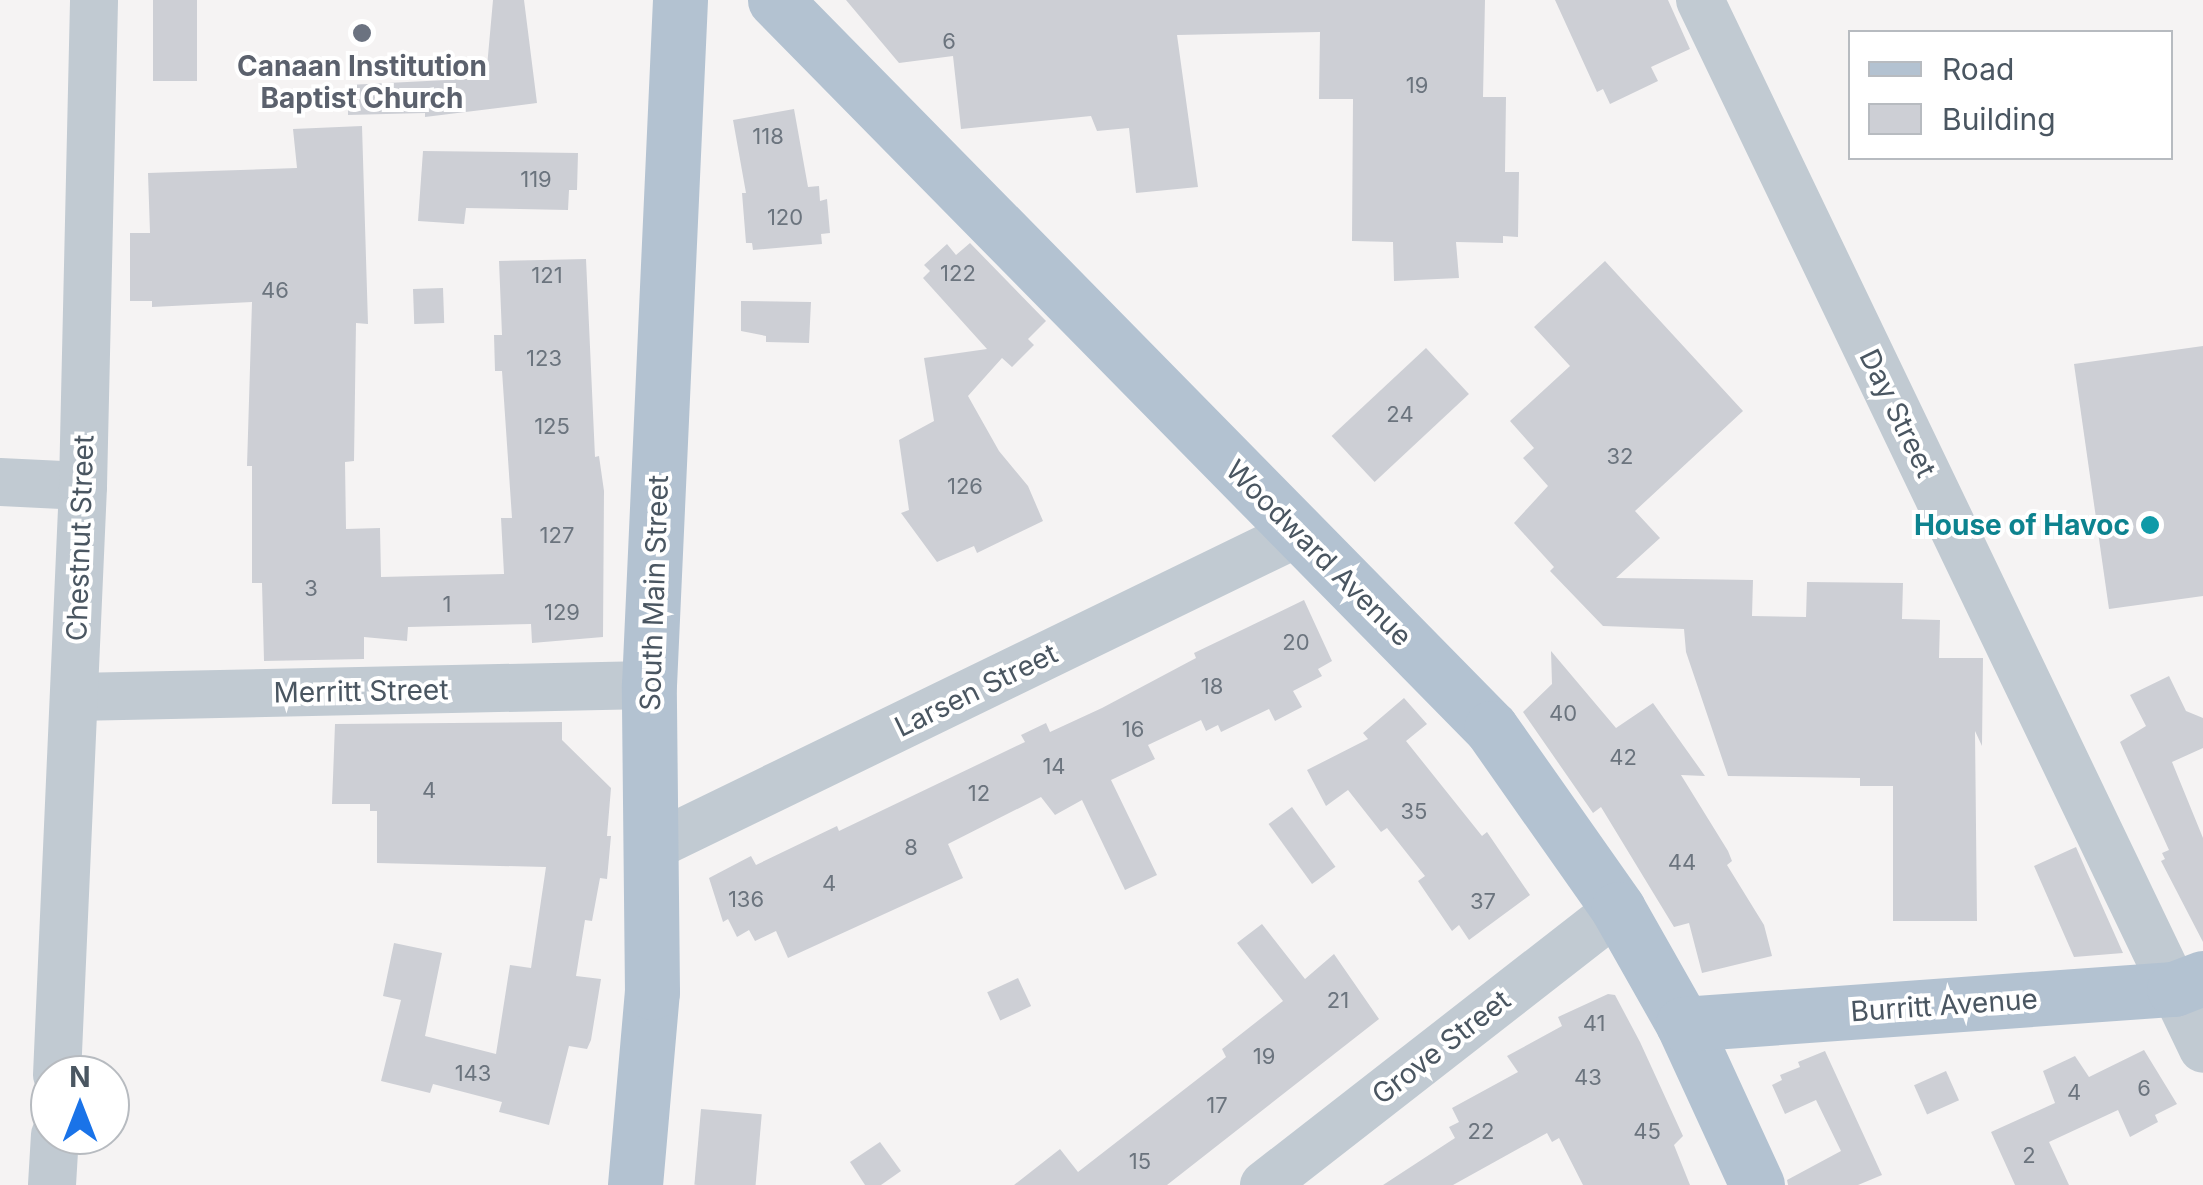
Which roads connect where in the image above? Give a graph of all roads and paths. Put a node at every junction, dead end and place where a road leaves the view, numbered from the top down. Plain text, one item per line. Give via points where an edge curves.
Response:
1 (94, 0) edge
2 (680, 0) edge
3 (775, 0) edge
4 (1700, 0) edge
5 (0, 482) edge
6 (83, 486) junction
7 (1300, 532) junction
8 (649, 685) junction
9 (74, 697) junction
10 (652, 846) junction
11 (1618, 909) junction
12 (2189, 984) edge
13 (1683, 1024) junction
14 (2203, 1050) edge
15 (59, 1055) edge
16 (54, 1155) edge
17 (52, 1185) edge
18 (634, 1185) edge
19 (1264, 1185) edge
20 (1756, 1185) edge

1 - 6 street, Chestnut Street
2 - 8 main road, South Main Street
3 - 7 main road, Woodward Avenue
4 - 12 street, Day Street
5 - 6 street
6 - 9 street, Chestnut Street
7 - 10 street, Larsen Street
7 - 11 main road, Woodward Avenue via 1491,728
8 - 9 street, Merritt Street
8 - 10 main road, South Main Street
9 - 15 street, Chestnut Street
10 - 18 main road, South Main Street via 652,992
11 - 13 main road, Woodward Avenue
11 - 19 street, Grove Street
12 - 13 main road, Burritt Avenue
12 - 14 street, Day Street
13 - 20 main road, Woodward Avenue
16 - 17 street

